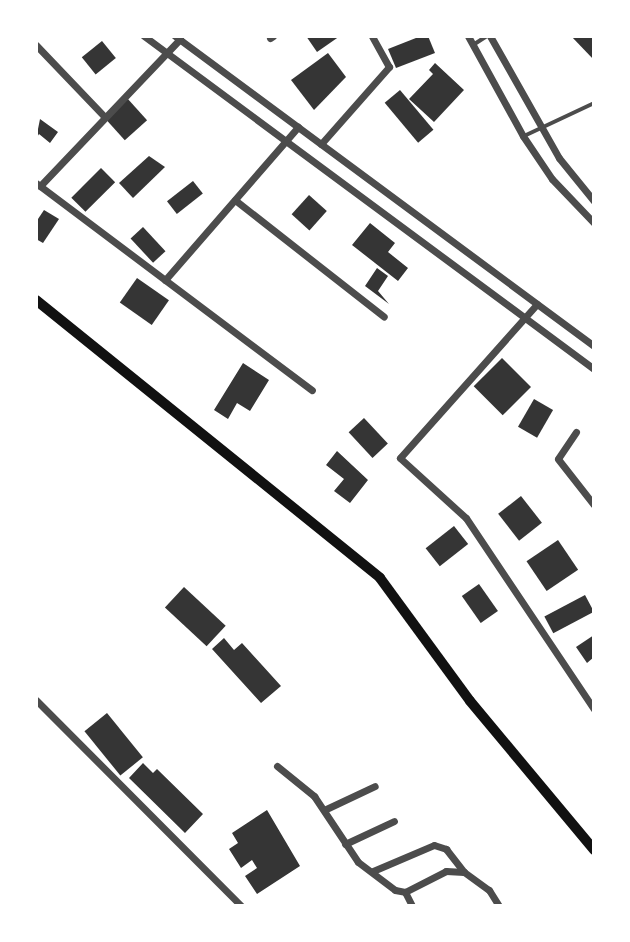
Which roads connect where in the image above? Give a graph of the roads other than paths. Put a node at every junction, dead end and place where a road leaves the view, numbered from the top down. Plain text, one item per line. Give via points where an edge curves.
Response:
1 (144, 36) edge
2 (372, 36) edge
3 (468, 36) edge
4 (489, 36) edge
5 (178, 38) edge
6 (36, 45) edge
7 (473, 45) junction
8 (166, 53) junction
9 (594, 103) edge
10 (103, 115) junction
11 (298, 127) junction
12 (541, 127) junction
13 (523, 136) junction
14 (286, 142) junction
15 (321, 144) junction
16 (38, 184) edge
17 (235, 200) junction
18 (594, 201) edge
19 (594, 223) edge
20 (165, 280) junction
21 (36, 300) edge
22 (537, 304) junction
23 (384, 317) dead end
24 (526, 320) junction
25 (594, 346) edge
26 (594, 369) edge
27 (312, 390) dead end
28 (576, 432) dead end
29 (594, 505) edge
30 (36, 700) edge
31 (594, 709) edge
32 (277, 766) dead end
33 (375, 786) dead end
34 (324, 810) junction
35 (394, 821) dead end
36 (345, 844) junction
37 (594, 850) edge
38 (373, 871) junction
39 (464, 872) junction
40 (405, 892) junction
41 (241, 906) edge
42 (412, 906) edge
43 (499, 906) edge

1 - 8 street
2 - 15 street via 389,67
3 - 7 street
4 - 7 lane
4 - 12 street
5 - 8 street
5 - 11 street
6 - 10 street
7 - 13 street
8 - 10 street
8 - 14 street
9 - 12 lane
10 - 16 street
11 - 14 street
11 - 15 street
12 - 13 lane
12 - 18 street
13 - 19 street via 552,179
14 - 17 street
14 - 24 street
15 - 22 street
16 - 20 street
17 - 20 street
17 - 23 street
20 - 27 street
21 - 37 main road via 380,578 470,701
22 - 24 street
22 - 25 street
24 - 26 street
24 - 31 street via 400,458 466,518
28 - 29 street via 558,459
30 - 41 street
32 - 34 street
33 - 34 street
34 - 36 street
35 - 36 street
36 - 38 street
38 - 39 street via 434,845 446,849
38 - 40 street
39 - 40 street via 446,871
39 - 43 street via 489,890
40 - 42 street

